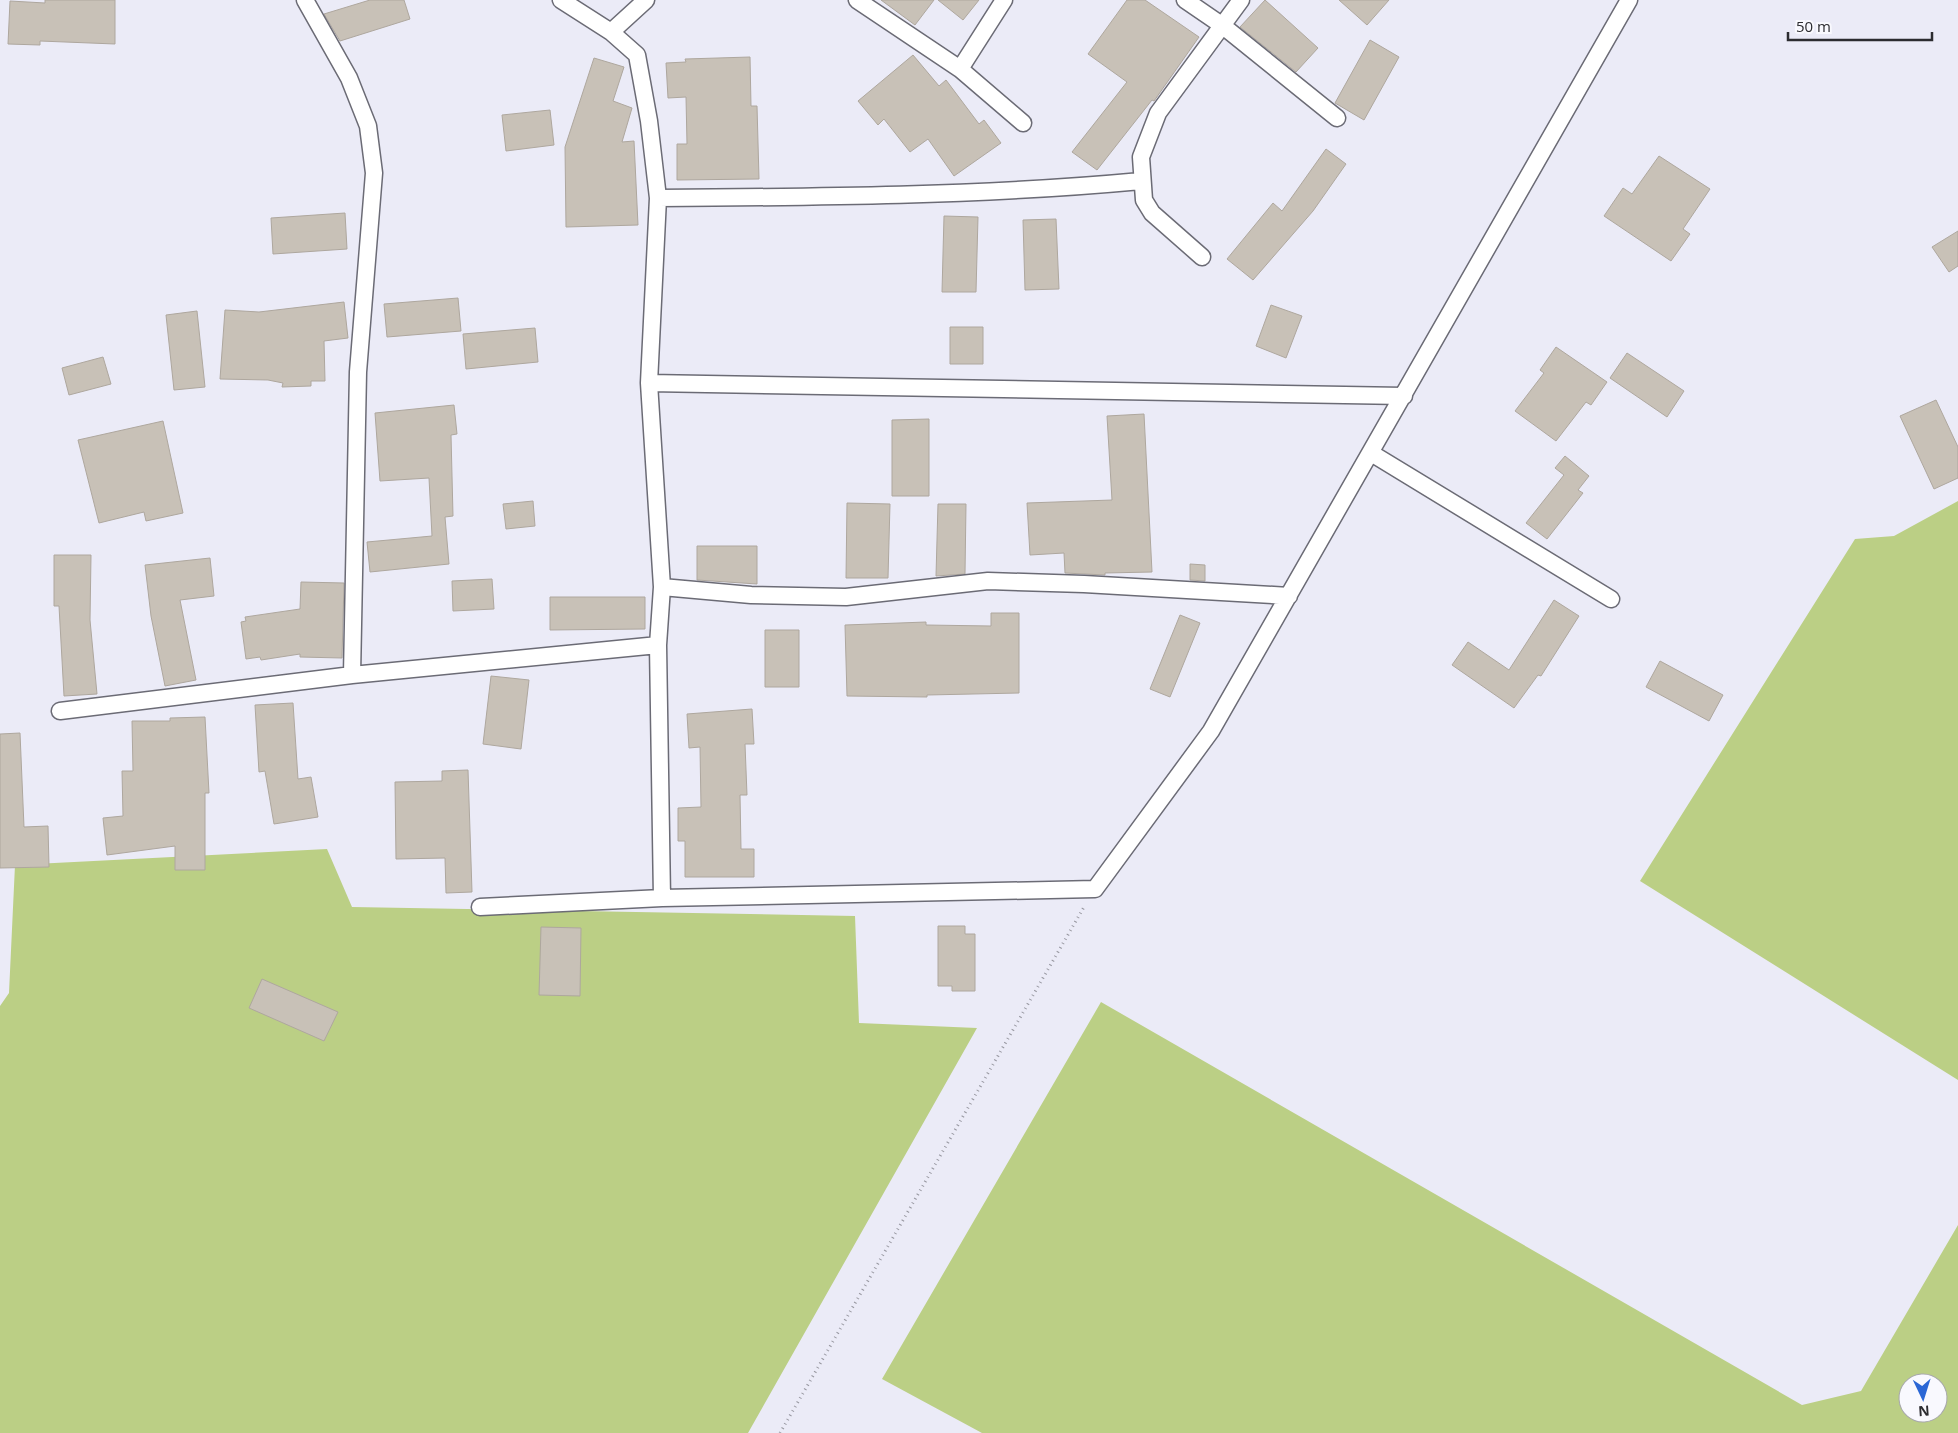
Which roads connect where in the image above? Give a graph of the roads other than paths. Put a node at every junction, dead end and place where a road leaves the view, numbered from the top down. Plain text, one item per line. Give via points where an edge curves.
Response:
1 (305, 0) edge
2 (561, 0) edge
3 (646, 0) edge
4 (857, 0) edge
5 (1004, 0) edge
6 (1185, 0) edge
7 (1241, 0) edge
8 (1629, 0) edge
9 (1223, 26) junction
10 (611, 32) junction
11 (960, 69) junction
12 (1338, 118) dead end
13 (1023, 123) dead end
14 (1141, 181) junction
15 (658, 198) junction
16 (1202, 257) dead end
17 (648, 383) junction
18 (1404, 396) junction
19 (1371, 453) junction
20 (662, 587) junction
21 (1289, 596) junction
22 (1611, 599) dead end
23 (658, 645) junction
24 (352, 675) junction
25 (60, 711) dead end
26 (662, 898) junction
27 (480, 907) dead end

1 - 24 street via 349,78 368,126 374,173 358,372
2 - 10 street
3 - 10 street
4 - 11 street
5 - 11 street
6 - 9 street
7 - 9 street
8 - 18 street
9 - 12 street
9 - 14 street via 1158,113 1141,157
10 - 15 street via 637,55
11 - 13 street
14 - 15 street via 1063,188 838,197
14 - 16 street via 1144,200 1152,213
15 - 17 street
17 - 18 street
17 - 20 street
18 - 19 street
19 - 21 street
19 - 22 street
20 - 21 street via 751,595 846,597 988,581
20 - 23 street
21 - 26 street via 1211,731 1095,889
23 - 24 street
23 - 26 street
24 - 25 street
26 - 27 street

